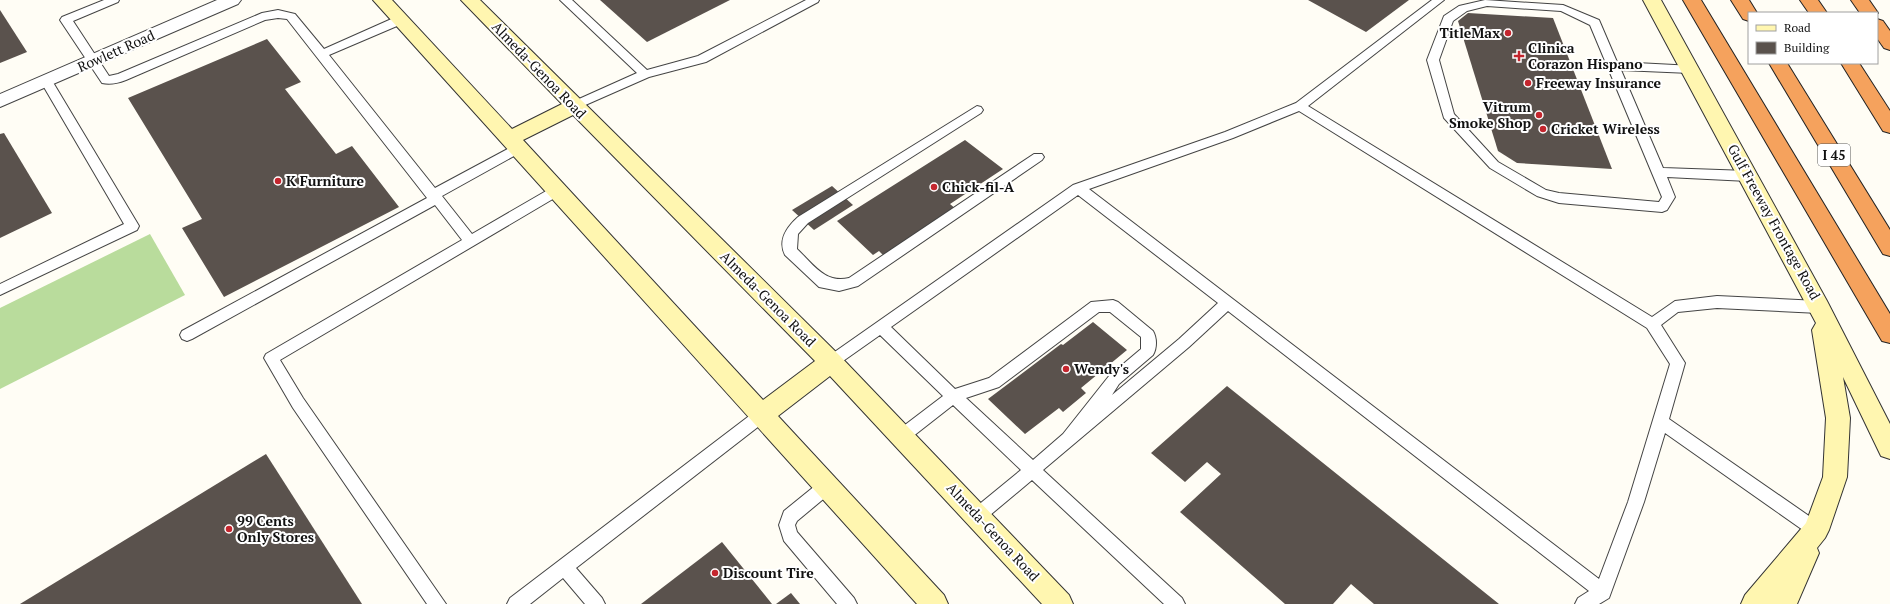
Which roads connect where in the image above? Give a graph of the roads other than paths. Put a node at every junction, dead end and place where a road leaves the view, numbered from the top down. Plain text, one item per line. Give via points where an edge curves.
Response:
1 (114, 0) edge
2 (232, 0) edge
3 (382, 0) edge
4 (470, 0) edge
5 (565, 0) edge
6 (814, 0) edge
7 (1439, 0) edge
8 (1652, 0) edge
9 (1692, 0) edge
10 (1740, 0) edge
11 (1809, 0) edge
12 (1860, 0) edge
13 (1817, 12) edge
14 (1868, 12) edge
15 (1748, 13) edge
16 (400, 20) junction
17 (1878, 26) edge
18 (1890, 44) edge
19 (322, 54) junction
20 (93, 61) junction
21 (1779, 64) edge
22 (1851, 64) edge
23 (1613, 66) junction
24 (1690, 69) junction
25 (645, 74) junction
26 (47, 82) junction
27 (0, 101) edge
28 (574, 106) junction
29 (1300, 106) junction
30 (976, 110) dead end
31 (1890, 126) edge
32 (514, 143) junction
33 (1038, 157) dead end
34 (1659, 172) junction
35 (1748, 176) junction
36 (1078, 188) junction
37 (558, 190) junction
38 (434, 197) junction
39 (471, 242) junction
40 (1890, 248) edge
41 (0, 290) edge
42 (1227, 303) junction
43 (1819, 307) junction
44 (1652, 324) junction
45 (881, 327) junction
46 (1890, 334) edge
47 (187, 335) dead end
48 (831, 362) junction
49 (953, 396) junction
50 (762, 415) junction
51 (1660, 421) junction
52 (902, 436) junction
53 (1069, 439) junction
54 (1890, 448) edge
55 (1032, 470) junction
56 (827, 486) junction
57 (977, 516) junction
58 (1816, 530) junction
59 (565, 567) junction
60 (1599, 598) edge
61 (438, 604) edge
62 (516, 604) edge
63 (596, 604) edge
64 (848, 604) edge
65 (935, 604) edge
66 (1060, 604) edge
67 (1176, 604) edge
68 (1584, 604) edge
69 (1754, 604) edge
70 (1783, 604) edge

1 - 20 lane via 66,20
2 - 20 street, Rowlett Road
3 - 16 main road
4 - 28 main road, Almeda-Genoa Road
5 - 25 lane
6 - 25 lane via 702,59
7 - 29 lane
8 - 24 main road, Gulf Freeway Frontage Road
9 - 46 highway
10 - 15 highway
11 - 13 highway
12 - 14 highway
16 - 19 lane
16 - 32 main road
17 - 18 highway
19 - 20 lane via 291,16 278,14 262,17 114,80 106,80
19 - 38 lane
20 - 26 street, Rowlett Road
21 - 40 highway, I 45
22 - 31 highway
23 - 24 lane
23 - 34 lane
23 - 34 lane via 1595,23 1563,8 1488,2 1463,8 1448,19 1433,60 1448,115 1494,165 1542,194 1559,198 1662,207 1669,197
24 - 35 main road, Gulf Freeway Frontage Road
25 - 28 lane
26 - 27 street, Rowlett Road
26 - 41 lane via 132,226
28 - 32 main road
28 - 48 main road, Almeda-Genoa Road
29 - 36 lane via 1229,135
29 - 44 lane
30 - 33 lane via 803,220 791,232 790,251 824,283 839,286 853,282
32 - 37 main road
32 - 38 lane
34 - 35 lane
35 - 43 main road, Gulf Freeway Frontage Road
36 - 42 lane
36 - 45 lane
37 - 39 lane
37 - 50 main road
38 - 39 lane
38 - 47 lane
39 - 61 lane via 271,358 298,403
42 - 53 lane via 1184,343
42 - 60 lane
43 - 44 lane via 1717,302 1675,307
43 - 54 main road, Gulf Freeway Frontage Road
43 - 58 main road via 1838,418 1835,477
44 - 51 lane via 1678,362
45 - 48 lane
45 - 49 lane
48 - 50 main road
48 - 52 main road, Almeda-Genoa Road
49 - 52 lane
49 - 53 lane via 994,383 1096,306 1113,306 1148,335 1148,350 1114,380
49 - 55 lane
50 - 56 main road
50 - 59 lane
51 - 58 lane
51 - 60 lane via 1636,502
52 - 57 main road, Almeda-Genoa Road
53 - 55 lane
55 - 57 lane
55 - 67 lane
56 - 64 lane via 790,516 787,525 790,536
56 - 65 main road
57 - 66 main road, Almeda-Genoa Road
58 - 69 main road
58 - 70 main road
59 - 62 lane
59 - 63 lane
60 - 68 lane

